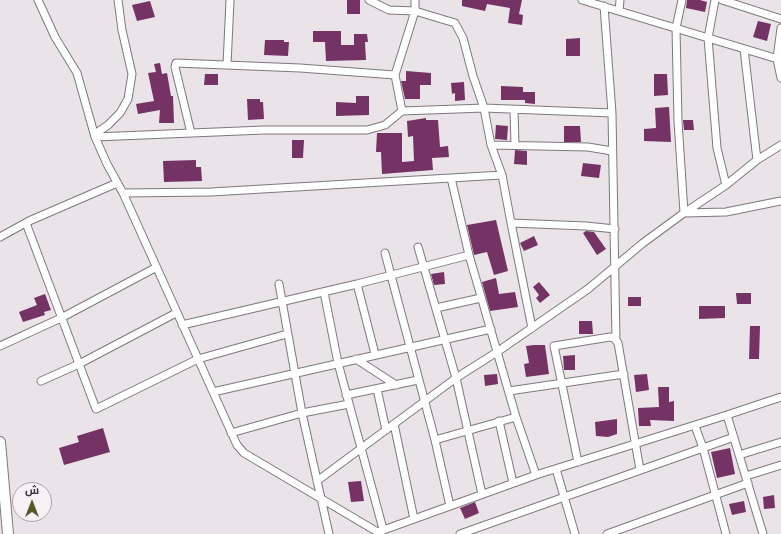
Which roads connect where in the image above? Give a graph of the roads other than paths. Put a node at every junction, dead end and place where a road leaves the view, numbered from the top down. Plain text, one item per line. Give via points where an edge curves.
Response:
1 (38, 0) edge
2 (118, 0) edge
3 (230, 0) edge
4 (369, 0) edge
5 (415, 0) edge
6 (582, 0) edge
7 (620, 0) edge
8 (682, 0) edge
9 (715, 0) edge
10 (722, 0) edge
11 (604, 6) junction
12 (414, 11) junction
13 (619, 11) junction
14 (781, 19) edge
15 (676, 28) junction
16 (781, 28) edge
17 (708, 38) junction
18 (744, 49) junction
19 (779, 60) edge
20 (227, 65) junction
21 (395, 75) junction
22 (781, 78) edge
23 (484, 108) junction
24 (514, 110) junction
25 (402, 112) junction
26 (612, 113) junction
27 (191, 133) junction
28 (95, 135) junction
29 (491, 145) junction
30 (515, 145) junction
31 (781, 145) edge
32 (612, 151) junction
33 (757, 160) junction
34 (502, 175) junction
35 (451, 178) junction
36 (117, 183) junction
37 (726, 185) junction
38 (123, 194) junction
39 (781, 201) edge
40 (684, 213) junction
41 (26, 223) junction
42 (511, 224) junction
43 (615, 229) junction
44 (0, 238) edge
45 (418, 247) dead end
46 (385, 253) dead end
47 (469, 255) junction
48 (425, 266) junction
49 (155, 268) junction
50 (614, 268) junction
51 (389, 275) junction
52 (279, 284) dead end
53 (357, 284) junction
54 (324, 292) junction
55 (481, 298) junction
56 (282, 302) junction
57 (436, 308) junction
58 (176, 313) junction
59 (61, 318) junction
60 (182, 325) junction
61 (532, 328) junction
62 (490, 329) junction
63 (287, 334) junction
64 (445, 339) junction
65 (616, 340) junction
66 (0, 346) edge
67 (409, 347) junction
68 (497, 352) junction
69 (375, 354) junction
70 (198, 359) junction
71 (356, 359) junction
72 (338, 363) junction
73 (79, 364) junction
74 (294, 372) junction
75 (624, 374) junction
76 (456, 378) junction
77 (418, 380) junction
78 (41, 381) dead end
79 (561, 384) junction
80 (396, 385) junction
81 (377, 389) junction
82 (213, 392) junction
83 (509, 392) junction
84 (346, 395) junction
85 (781, 397) edge
86 (424, 402) junction
87 (349, 404) junction
88 (302, 413) junction
89 (516, 416) junction
90 (728, 416) junction
91 (499, 421) junction
92 (394, 424) junction
93 (695, 426) junction
94 (386, 430) junction
95 (468, 430) junction
96 (231, 434) junction
97 (734, 437) junction
98 (435, 440) junction
99 (0, 442) edge
100 (781, 442) edge
101 (636, 444) junction
102 (361, 448) junction
103 (703, 448) junction
104 (739, 455) junction
105 (578, 462) junction
106 (781, 465) edge
107 (556, 469) junction
108 (640, 470) junction
109 (536, 475) junction
110 (747, 479) junction
111 (317, 481) junction
112 (513, 483) junction
113 (482, 494) junction
114 (715, 494) junction
115 (564, 497) junction
116 (321, 499) junction
117 (450, 506) junction
118 (414, 519) junction
119 (381, 532) edge
120 (8, 534) edge
121 (329, 534) edge
122 (460, 534) edge
123 (575, 534) edge
124 (607, 534) edge
125 (726, 534) edge
126 (763, 534) edge

1 - 28 street via 55,37 76,73
2 - 28 street via 132,74 128,99 120,113
3 - 20 street
4 - 12 street via 389,10
5 - 12 street
6 - 11 street
7 - 13 street
8 - 15 street
9 - 17 street
10 - 14 street
11 - 13 street
11 - 26 street
12 - 21 street
12 - 23 street via 455,23 463,38
13 - 15 street
15 - 17 street
15 - 40 street via 678,121
16 - 19 street
17 - 18 street
17 - 37 street via 717,148
18 - 19 street
18 - 33 street
19 - 22 street
20 - 21 street
20 - 27 street via 182,62 175,65
21 - 25 street
23 - 24 street
23 - 25 street
23 - 29 street
24 - 26 street
24 - 30 street
25 - 27 street via 385,125 367,130
26 - 32 street
27 - 28 street
28 - 36 street
29 - 30 street
29 - 34 street
30 - 32 street via 588,147
31 - 33 street
32 - 43 street
33 - 37 street
34 - 35 street
34 - 42 street
35 - 38 street
35 - 47 street
36 - 38 street
36 - 41 street
37 - 40 street
38 - 49 street
39 - 40 street via 726,212
40 - 50 street
41 - 44 street
41 - 59 street
42 - 43 street
42 - 61 street
43 - 50 street
45 - 48 street
46 - 51 street
47 - 48 street
47 - 55 street
48 - 51 street
48 - 57 street
49 - 58 street
49 - 59 street
50 - 61 street
50 - 65 street
51 - 53 street
51 - 67 street
52 - 56 street
53 - 54 street
53 - 69 street
54 - 56 street
54 - 72 street
55 - 57 street
55 - 62 street
56 - 60 street
56 - 63 street
57 - 64 street
58 - 60 street
58 - 73 street
59 - 66 street
59 - 73 street
60 - 70 street
61 - 68 street
62 - 64 street
62 - 68 street
63 - 70 street
63 - 74 street
64 - 67 street
64 - 76 street
65 - 75 street
65 - 79 street via 610,337 554,346
67 - 69 street
67 - 77 street
68 - 76 street
68 - 83 street
69 - 71 street
70 - 73 street via 96,409
70 - 82 street
71 - 72 street
71 - 80 street
72 - 74 street
72 - 84 street
73 - 78 street
74 - 82 street
74 - 88 street
75 - 79 street
75 - 101 street
76 - 86 street
76 - 95 street
77 - 80 street
77 - 86 street
79 - 83 street
79 - 105 street
80 - 81 street
81 - 84 street
81 - 94 street
82 - 96 street
83 - 89 street
84 - 87 street
85 - 90 street
86 - 92 street
86 - 98 street
87 - 88 street
87 - 102 street
88 - 96 street
88 - 111 street
89 - 91 street
89 - 109 street
90 - 93 street
90 - 97 street
91 - 95 street
91 - 112 street
92 - 94 street
92 - 118 street
93 - 101 street
93 - 103 street
94 - 102 street
95 - 98 street
95 - 113 street
96 - 116 street via 244,453
97 - 103 street
97 - 104 street
98 - 117 street
99 - 120 street
100 - 104 street
101 - 105 street
101 - 108 street
102 - 111 street
102 - 119 street
103 - 108 street
103 - 114 street
104 - 110 street
105 - 107 street
106 - 110 street
107 - 109 street
107 - 115 street
108 - 115 street
109 - 112 street
110 - 114 street
110 - 126 street
111 - 116 street
112 - 113 street
113 - 117 street
114 - 124 street
114 - 125 street
115 - 122 street
115 - 123 street
116 - 119 street
116 - 121 street
117 - 118 street
118 - 119 street

